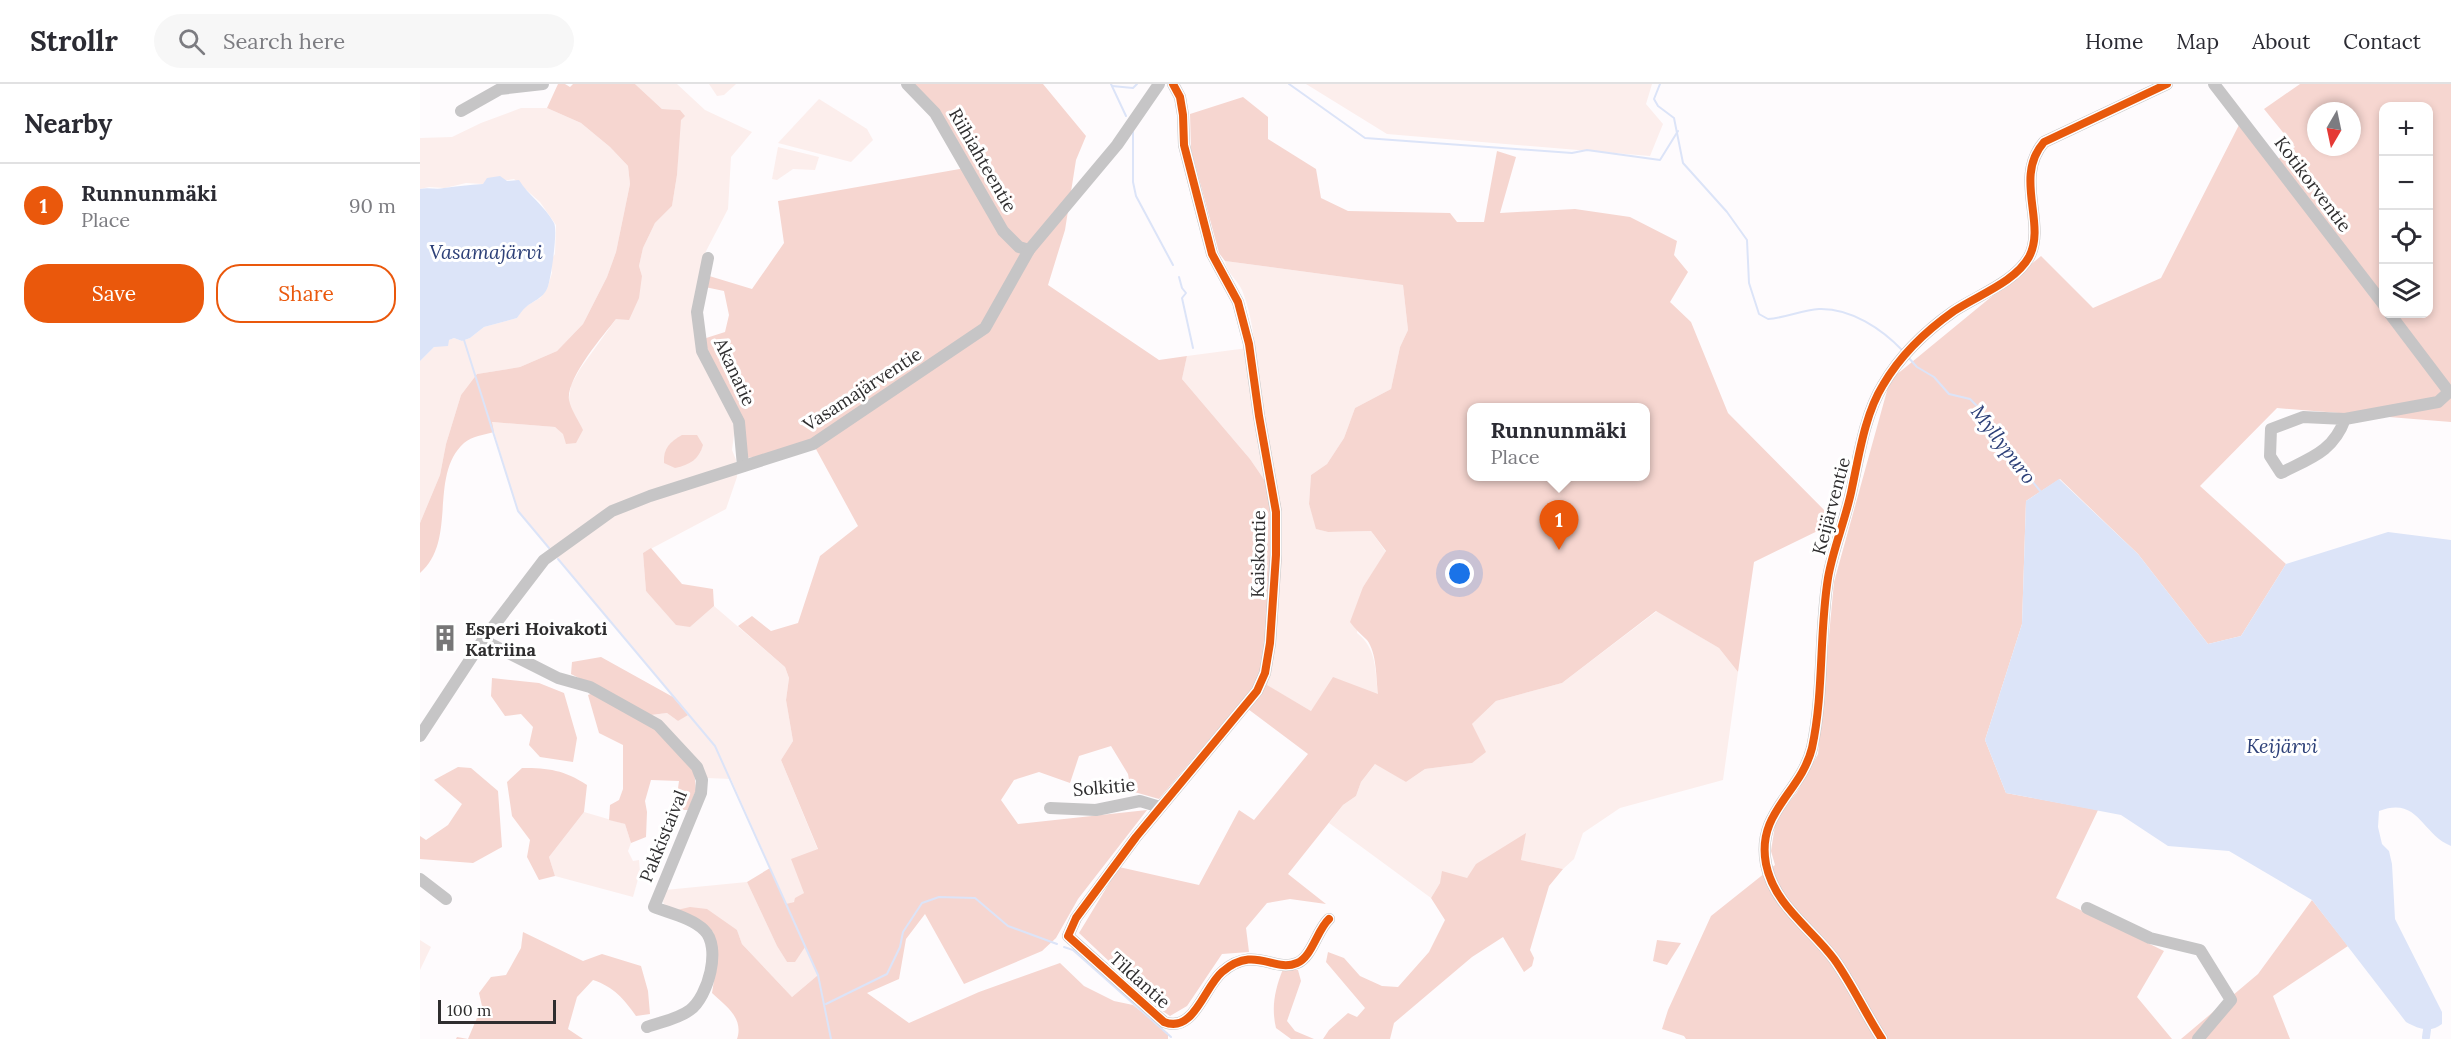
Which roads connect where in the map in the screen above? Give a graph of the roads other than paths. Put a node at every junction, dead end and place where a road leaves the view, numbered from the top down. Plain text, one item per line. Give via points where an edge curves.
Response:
1 (543, 84) edge
2 (907, 84) edge
3 (1159, 84) edge
4 (1173, 84) edge
5 (2167, 84) edge
6 (2214, 84) edge
7 (461, 111) dead end
8 (1029, 250) junction
9 (708, 258) dead end
10 (2379, 298) edge
11 (2393, 318) edge
12 (2344, 419) junction
13 (743, 466) junction
14 (483, 640) junction
15 (420, 736) edge
16 (1160, 807) junction
17 (1050, 808) dead end
18 (420, 879) edge
19 (446, 899) dead end
20 (2087, 908) dead end
21 (1329, 918) dead end
22 (1068, 936) joint
23 (647, 1027) dead end
24 (1882, 1039) edge
25 (2198, 1039) edge

1 - 7 street via 500,89
2 - 8 street, Riihiahteentie via 935,113 1003,231 1019,247
3 - 8 street, Vasamajärventie via 1117,145
4 - 16 street, Kaiskontie via 1180,97 1184,145 1212,254 1238,302 1249,344 1276,512 1276,540 1270,643 1262,682
5 - 24 street, Keijärventie via 2044,142 2031,165 2034,241 2029,256 2018,271 1933,326 1893,370 1872,411 1828,576 1817,720 1810,753 1805,769 1773,813 1764,845 1773,885 1798,921 1820,940
6 - 10 street, Kotikorventie
8 - 13 street, Vasamajärventie via 985,328 813,444
9 - 13 street, Akanatie via 697,312 702,351 739,422
11 - 12 street via 2449,392 2438,402
12 - 12 street via 2302,417 2271,429 2270,456 2281,473 2324,452 2340,433
13 - 14 street, Vasamajärventie via 612,511 544,560
14 - 15 street, Vasamajärventie
14 - 23 street, Pakkistaival via 550,675 590,687 646,717 697,767 701,793 654,907 696,924 709,934 709,976 702,999 691,1010
16 - 17 street, Solkitie via 1140,801 1096,810
16 - 22 street, Kaiskontie via 1104,877
18 - 19 street
20 - 25 street via 2150,938 2200,950 2231,1000
21 - 22 street, Tildantie via 1298,963 1252,959 1229,966 1193,1013 1173,1024 1164,1022

